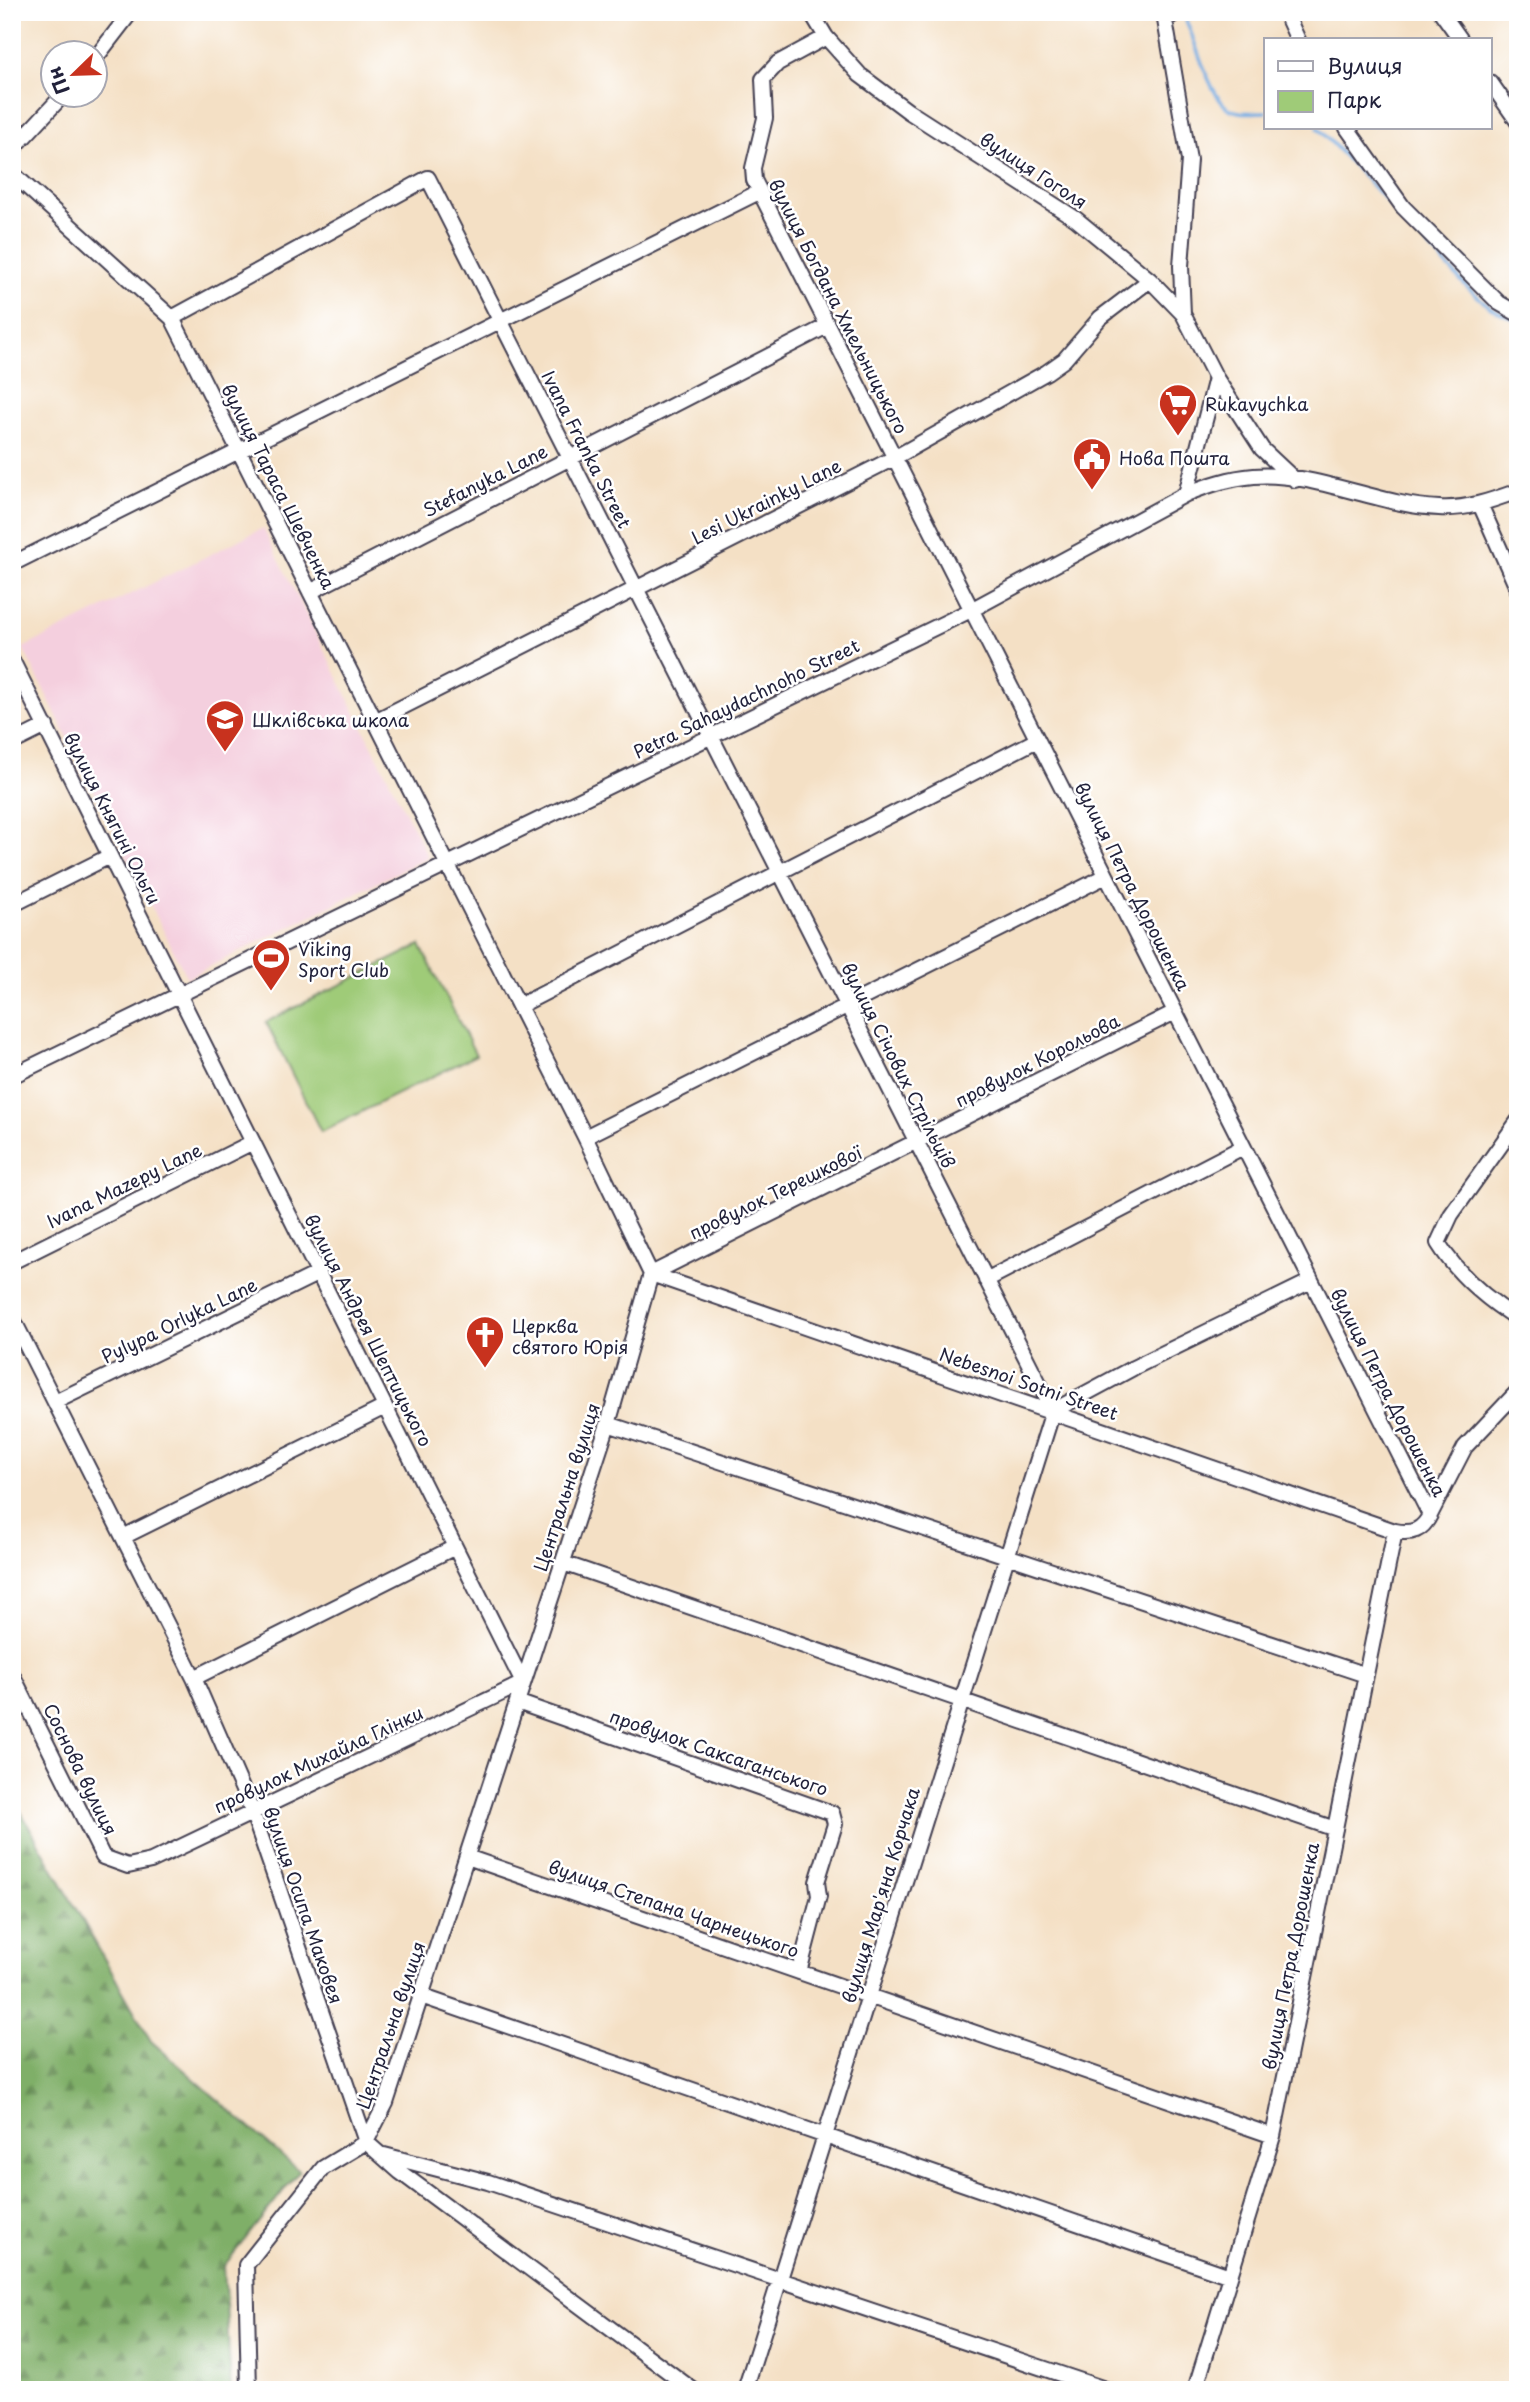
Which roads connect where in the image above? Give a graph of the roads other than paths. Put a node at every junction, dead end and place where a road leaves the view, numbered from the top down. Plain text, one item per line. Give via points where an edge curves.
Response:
1 (131, 12) edge
2 (811, 12) edge
3 (1441, 12) edge
4 (1287, 13) edge
5 (1167, 15) edge
6 (826, 37) junction
7 (1297, 38) edge
8 (1460, 38) edge
9 (108, 42) edge
10 (1492, 85) edge
11 (51, 108) edge
12 (1518, 122) edge
13 (1348, 130) edge
14 (12, 150) edge
15 (12, 173) edge
16 (759, 192) junction
17 (1150, 280) junction
18 (1183, 314) junction
19 (1518, 314) edge
20 (172, 318) junction
21 (500, 321) junction
22 (827, 326) junction
23 (1216, 378) junction
24 (239, 451) junction
25 (570, 458) junction
26 (894, 458) junction
27 (1295, 480) junction
28 (1518, 491) edge
29 (1186, 494) junction
30 (1480, 504) junction
31 (12, 564) edge
32 (636, 589) junction
33 (1518, 590) edge
34 (310, 592) junction
35 (971, 610) junction
36 (12, 660) edge
37 (375, 721) junction
38 (46, 726) junction
39 (711, 736) junction
40 (1037, 740) junction
41 (12, 743) edge
42 (110, 856) junction
43 (448, 864) junction
44 (779, 872) junction
45 (1106, 876) junction
46 (12, 905) edge
47 (180, 995) junction
48 (519, 1006) junction
49 (847, 1006) junction
50 (1175, 1012) junction
51 (12, 1076) edge
52 (1518, 1121) edge
53 (585, 1137) junction
54 (253, 1142) junction
55 (917, 1143) junction
56 (1243, 1147) junction
57 (12, 1262) edge
58 (319, 1273) junction
59 (650, 1274) junction
60 (986, 1280) junction
61 (1311, 1281) junction
62 (12, 1317) edge
63 (1518, 1319) edge
64 (1518, 1391) edge
65 (55, 1402) junction
66 (386, 1407) junction
67 (1053, 1411) junction
68 (608, 1424) junction
69 (1430, 1515) junction
70 (1395, 1531) junction
71 (123, 1537) junction
72 (456, 1547) junction
73 (1007, 1556) junction
74 (563, 1563) junction
75 (12, 1674) edge
76 (1366, 1675) junction
77 (194, 1678) junction
78 (523, 1683) junction
79 (962, 1700) junction
80 (517, 1702) junction
81 (252, 1811) junction
82 (1335, 1829) junction
83 (467, 1857) junction
84 (128, 1866) joint
85 (799, 1972) junction
86 (421, 1996) junction
87 (869, 1996) junction
88 (825, 2136) junction
89 (1273, 2136) junction
90 (366, 2142) junction
91 (379, 2154) junction
92 (1230, 2276) junction
93 (780, 2280) junction
94 (250, 2390) edge
95 (693, 2390) edge
96 (745, 2390) edge
97 (1108, 2390) edge
98 (1195, 2390) edge

1 - 9 street
2 - 6 street, вулиця Гоголя
3 - 8 street
4 - 7 street
5 - 18 street via 1189,160 1181,267
6 - 16 street, вулиця Богдана Хмельницького via 778,63 763,79 765,118 753,168
6 - 17 street, вулиця Гоголя via 860,75 908,111 1076,219
10 - 12 street
11 - 14 street
13 - 19 street via 1402,207 1478,284
15 - 20 street, вулиця Тараса Шевченка
16 - 21 street
16 - 22 street, вулиця Богдана Хмельницького
17 - 18 street, вулиця Гоголя
17 - 26 street, Lesi Ukrainky Lane via 1100,318 1064,360
18 - 23 street, вулиця Гоголя
20 - 21 street, Ivana Franka Street via 428,178
20 - 24 street, вулиця Тараса Шевченка
21 - 24 street
21 - 25 street, Ivana Franka Street
22 - 25 street, Stefanyka Lane
22 - 26 street, вулиця Богдана Хмельницького
23 - 27 street, вулиця Гоголя via 1262,449
23 - 29 street
24 - 31 street
24 - 34 street, вулиця Тараса Шевченка
25 - 32 street, Ivana Franka Street
25 - 34 street, Stefanyka Lane
26 - 32 street, Lesi Ukrainky Lane
26 - 35 street, вулиця Богдана Хмельницького
27 - 29 street, Petra Sahaydachnoho Street via 1256,475 1222,480
27 - 30 street, Petra Sahaydachnoho Street via 1440,509
28 - 30 street, Petra Sahaydachnoho Street
29 - 35 street, Petra Sahaydachnoho Street
30 - 33 street
32 - 37 street, Lesi Ukrainky Lane
32 - 39 street, Ivana Franka Street
34 - 37 street, вулиця Тараса Шевченка
35 - 39 street, Petra Sahaydachnoho Street
35 - 40 street, вулиця Петра Дорошенка
36 - 38 street, вулиця Княгині Ольги
37 - 43 street, вулиця Тараса Шевченка
38 - 41 street
38 - 42 street, вулиця Княгині Ольги
39 - 43 street, Petra Sahaydachnoho Street
39 - 44 street, вулиця Січових Стрільців
40 - 44 street
40 - 45 street, вулиця Петра Дорошенка
42 - 46 street
42 - 47 street, вулиця Княгині Ольги
43 - 47 street, Petra Sahaydachnoho Street
43 - 48 street
44 - 48 street
44 - 49 street, вулиця Січових Стрільців
45 - 49 street
45 - 50 street, вулиця Петра Дорошенка
47 - 51 street, Petra Sahaydachnoho Street
47 - 54 street, вулиця Андрея Шептицького
48 - 53 street
49 - 53 street
49 - 55 street, вулиця Січових Стрільців
50 - 55 street, провулок Корольова
50 - 56 street, вулиця Петра Дорошенка
52 - 63 street via 1451,1215 1438,1243 1449,1261 1490,1302
53 - 59 street
54 - 57 street, Ivana Mazepy Lane
54 - 58 street, вулиця Андрея Шептицького
55 - 59 street, провулок Терешкової
55 - 60 street, вулиця Січових Стрільців
56 - 60 street
56 - 61 street, вулиця Петра Дорошенка
58 - 65 street, Pylypa Orlyka Lane
58 - 66 street, вулиця Андрея Шептицького
59 - 67 street, Nebesnoi Sotni Street
59 - 68 street, Центральна вулиця
60 - 67 street, вулиця Січових Стрільців
61 - 67 street
61 - 69 street, вулиця Петра Дорошенка
62 - 65 street, вулиця Осипа Маковея
64 - 69 street via 1465,1447
65 - 71 street, вулиця Осипа Маковея
66 - 71 street
66 - 72 street, вулиця Андрея Шептицького
67 - 70 street, Nebesnoi Sotni Street
67 - 73 street, вулиця Мар'яна Корчака
68 - 73 street
68 - 74 street, Центральна вулиця
69 - 70 street, вулиця Петра Дорошенка via 1418,1530
70 - 76 street, вулиця Петра Дорошенка
71 - 77 street, вулиця Осипа Маковея
72 - 77 street
72 - 78 street, вулиця Андрея Шептицького
73 - 76 street
73 - 79 street, вулиця Мар'яна Корчака
74 - 78 street, Центральна вулиця
74 - 79 street
75 - 84 street, Соснова вулиця via 103,1857
76 - 82 street, вулиця Петра Дорошенка
77 - 81 street, вулиця Осипа Маковея
78 - 80 street, Центральна вулиця
78 - 81 street, провулок Михайла Глінки
79 - 82 street
79 - 87 street, вулиця Мар'яна Корчака
80 - 83 street, Центральна вулиця
80 - 85 street, провулок Саксаганського via 832,1813 835,1824 817,1882 819,1896
81 - 84 street, провулок Михайла Глінки via 151,1861
81 - 90 street, вулиця Осипа Маковея
82 - 89 street, вулиця Петра Дорошенка
83 - 85 street, вулиця Степана Чарнецького
83 - 86 street, Центральна вулиця
85 - 87 street, вулиця Степана Чарнецького
86 - 88 street
86 - 90 street, Центральна вулиця via 386,2103
87 - 88 street, вулиця Мар'яна Корчака
87 - 89 street, вулиця Степана Чарнецького
88 - 92 street
88 - 93 street, вулиця Мар'яна Корчака
89 - 92 street, вулиця Петра Дорошенка
90 - 91 street, вулиця Осипа Маковея
90 - 94 street via 323,2168 246,2265
91 - 93 street via 488,2182
91 - 95 street, вулиця Осипа Маковея
92 - 98 street, вулиця Петра Дорошенка
93 - 96 street, вулиця Мар'яна Корчака
93 - 97 street

